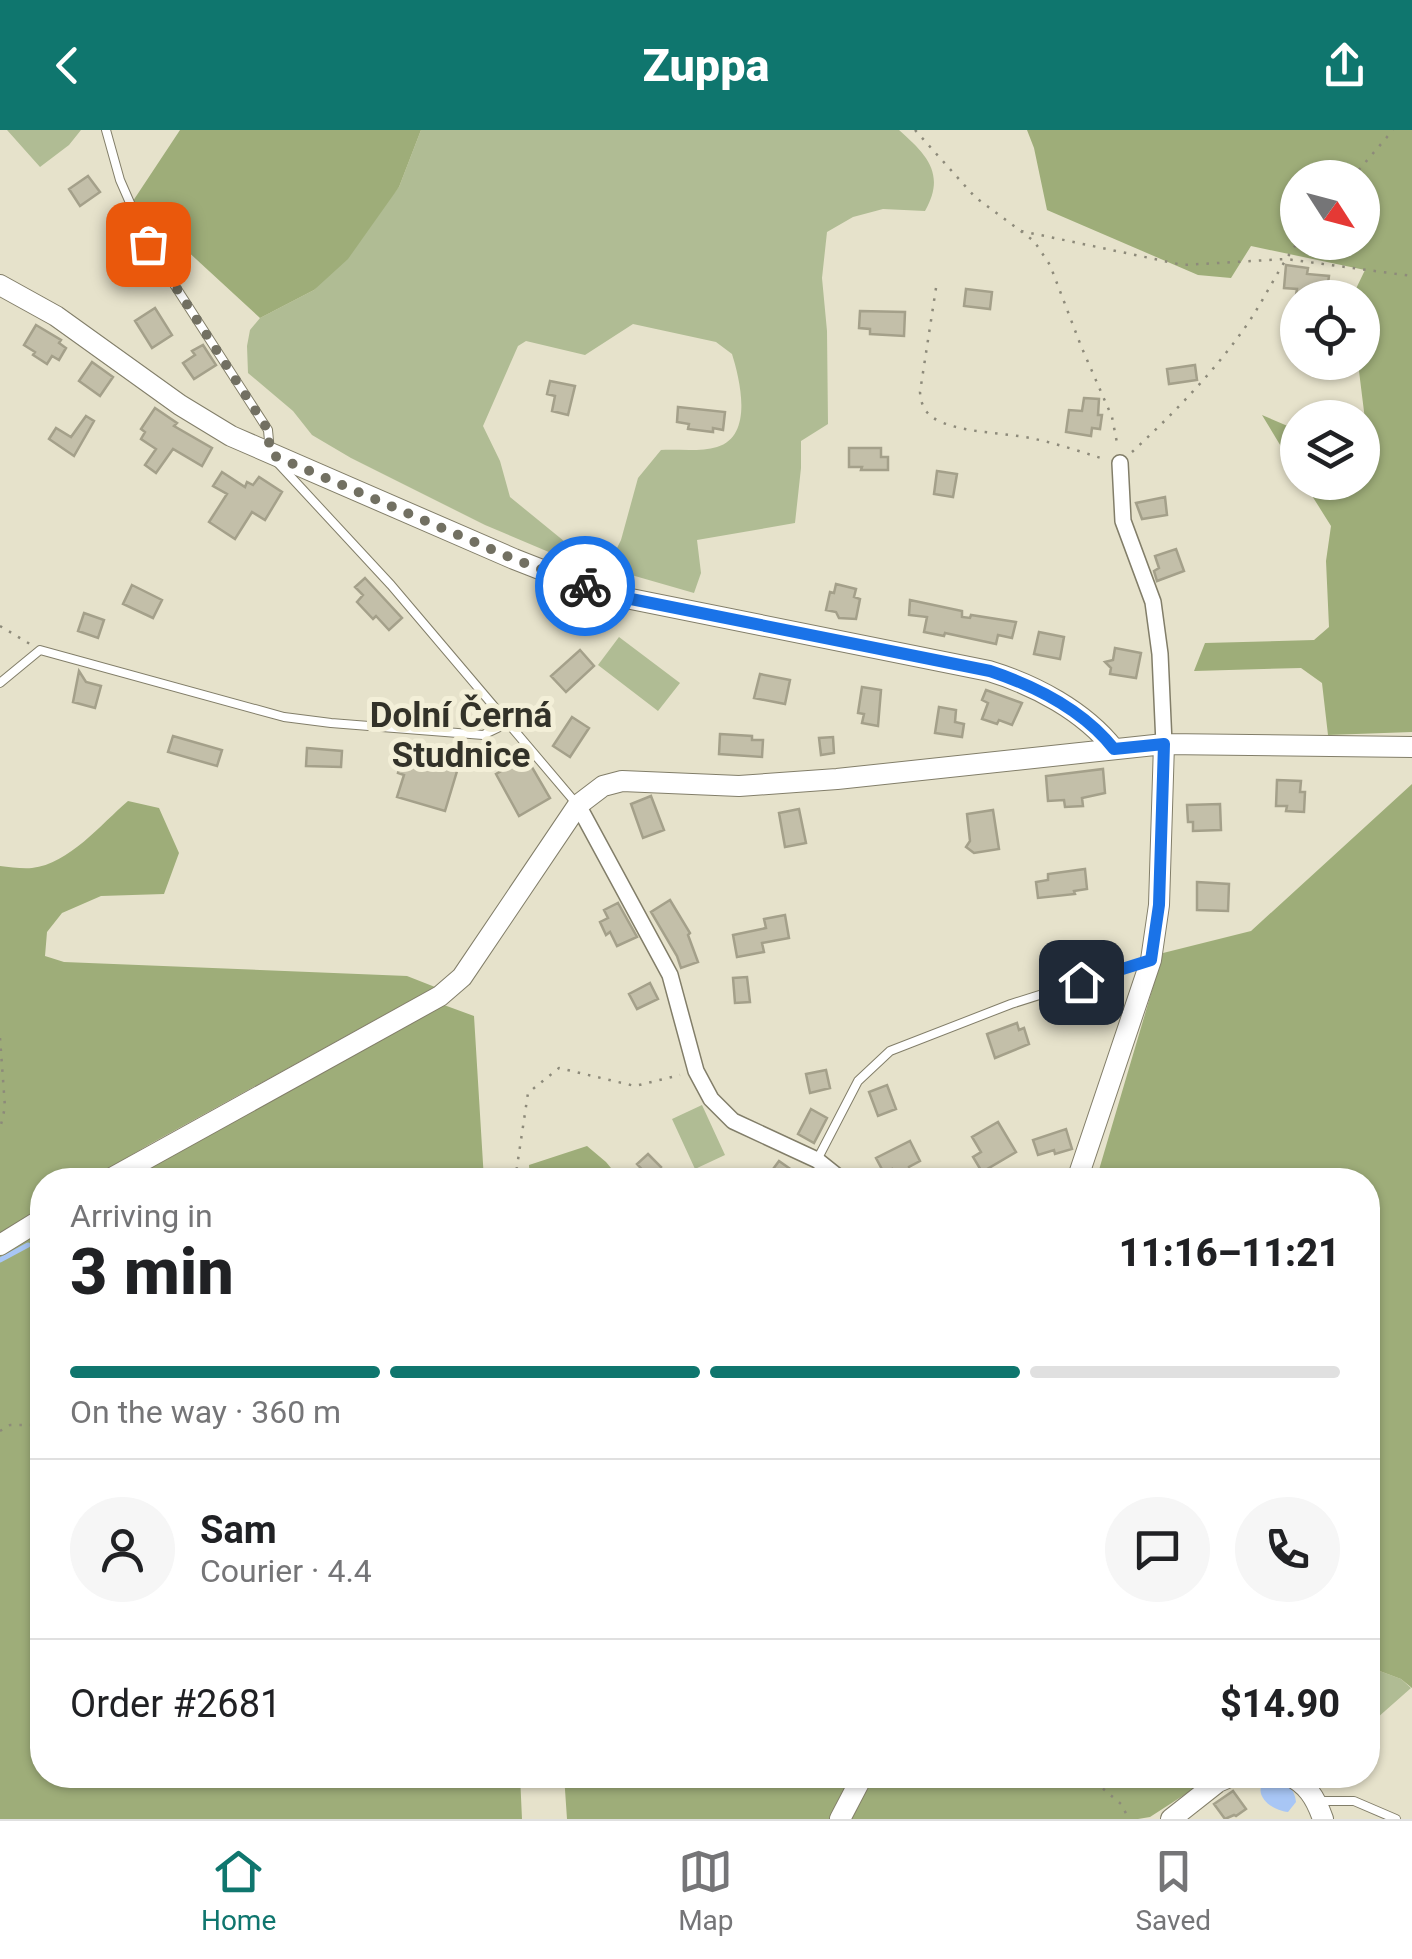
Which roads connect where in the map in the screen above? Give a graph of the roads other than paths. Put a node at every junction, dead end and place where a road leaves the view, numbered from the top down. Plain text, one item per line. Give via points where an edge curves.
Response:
1 (106, 130) edge
2 (0, 285) edge
3 (270, 454) junction
4 (1120, 463) road end
5 (0, 683) edge
6 (508, 723) junction
7 (1164, 744) junction
8 (1412, 746) edge
9 (1114, 749) junction
10 (578, 805) junction
11 (1151, 960) junction
12 (817, 1160) junction
13 (128, 1168) edge
14 (827, 1168) edge
15 (1081, 1168) edge
16 (30, 1226) edge
17 (0, 1244) edge
18 (856, 1788) edge
19 (1210, 1788) edge
20 (1305, 1788) edge
21 (1320, 1810) edge
22 (840, 1819) edge
23 (1170, 1819) edge
24 (1396, 1819) edge

1 - 3 lane via 148,244 268,430
2 - 3 street via 56,316 180,405
3 - 6 lane
3 - 9 street via 583,586 1012,678 1090,723
4 - 7 street via 1123,521 1153,602
5 - 6 lane via 40,650 284,717 483,735
6 - 10 lane
7 - 8 street
7 - 9 street
7 - 11 street
9 - 10 street via 838,779 622,781
10 - 12 street via 670,974 696,1071 711,1099 732,1122
10 - 13 street via 462,977 440,996
11 - 12 lane via 890,1050 858,1081
11 - 15 street
12 - 14 street
16 - 17 street
18 - 22 street
19 - 23 street
20 - 21 street
21 - 24 lane via 1354,1801

